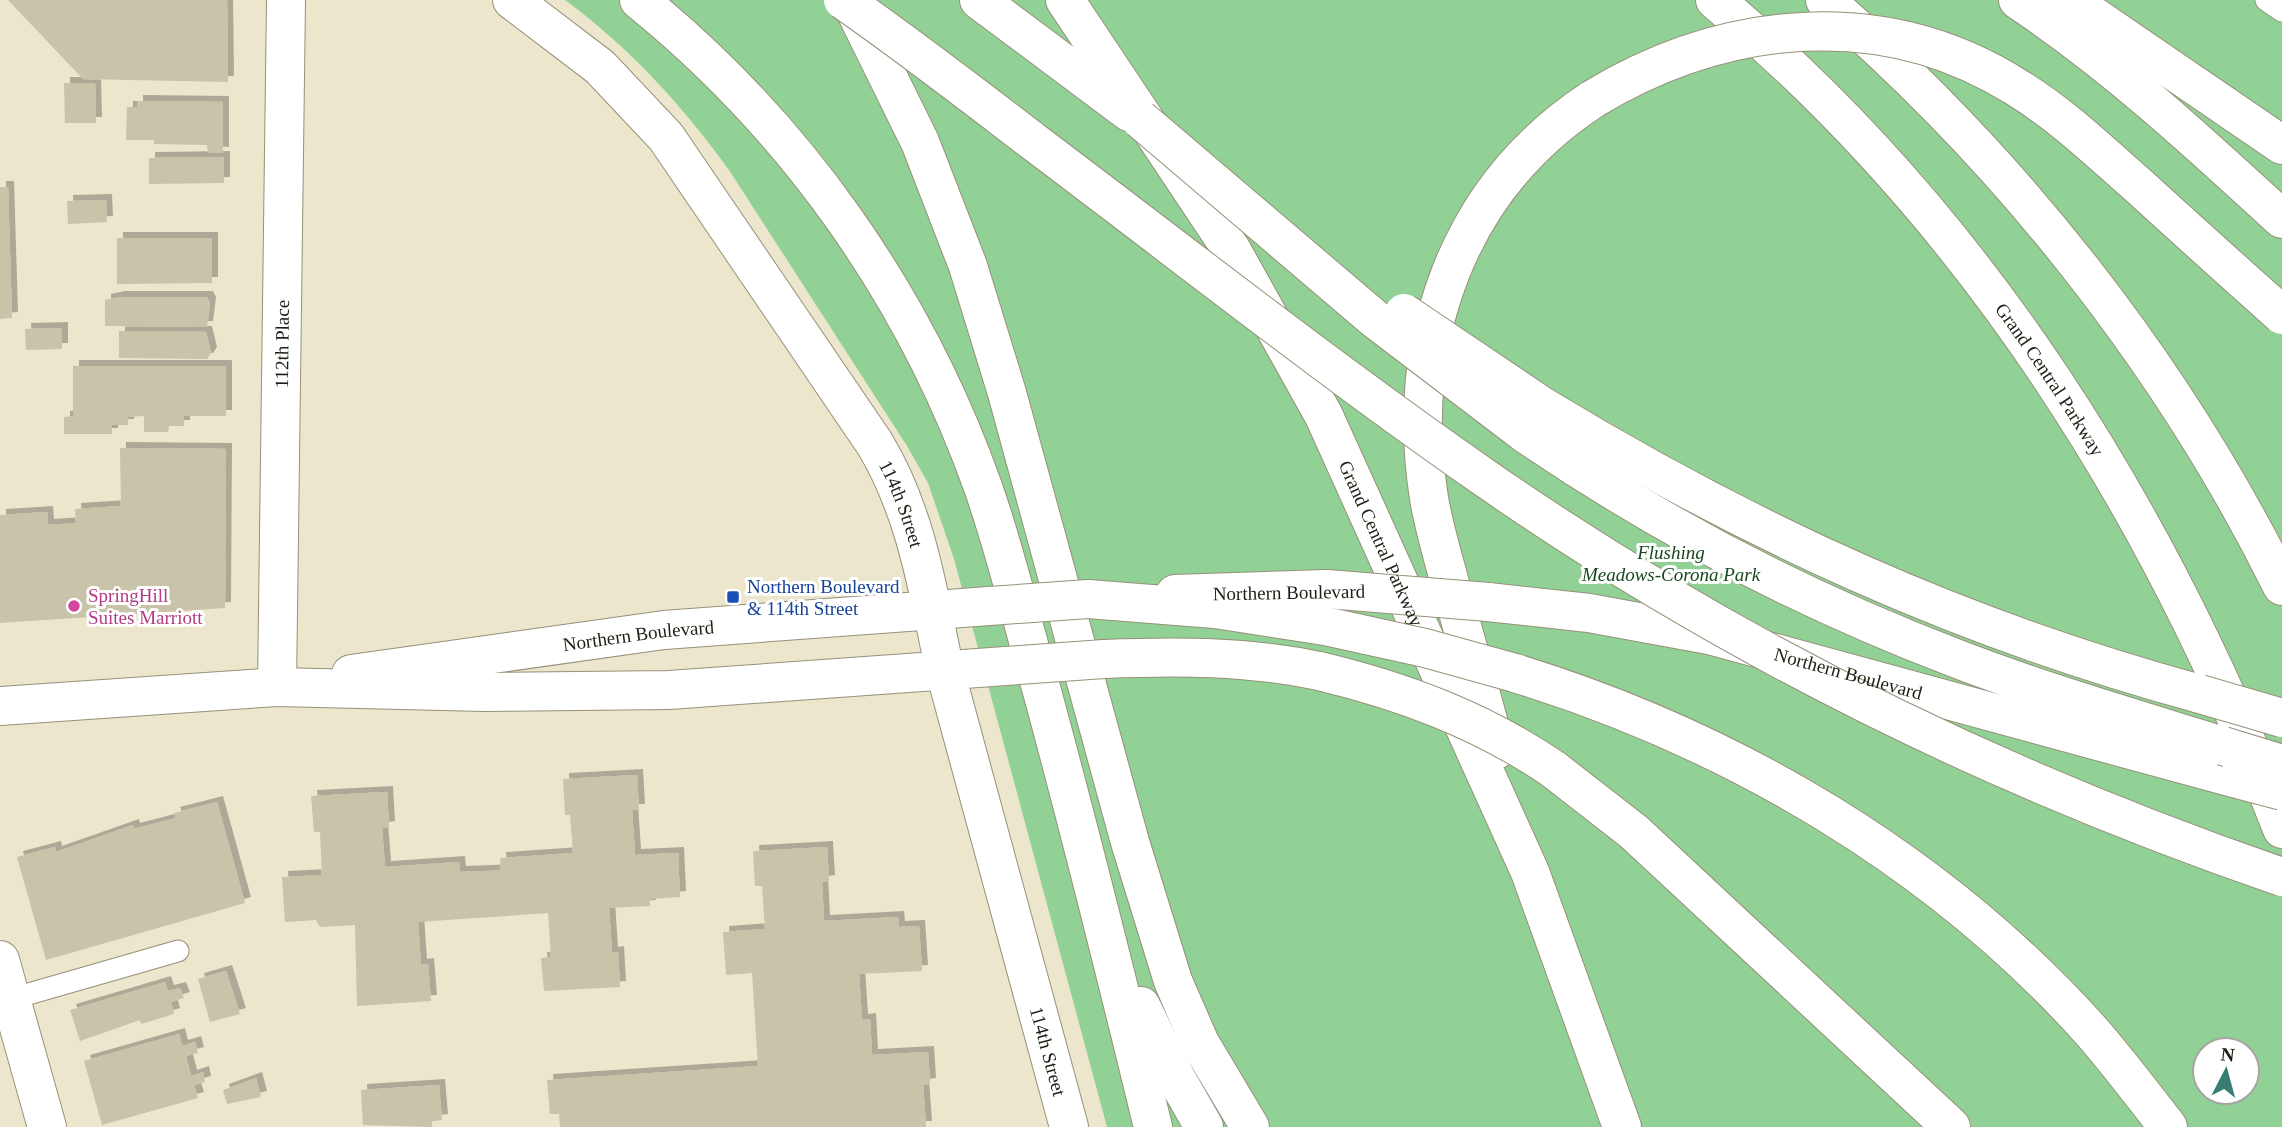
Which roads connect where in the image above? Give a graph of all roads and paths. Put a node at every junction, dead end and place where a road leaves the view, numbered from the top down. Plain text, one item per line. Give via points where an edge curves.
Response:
1 (286, 0) edge
2 (512, 0) edge
3 (639, 0) edge
4 (843, 0) edge
5 (850, 0) edge
6 (979, 0) edge
7 (1065, 0) edge
8 (1715, 0) edge
9 (1825, 0) edge
10 (2018, 0) edge
11 (2070, 0) edge
12 (2266, 0) edge
13 (2282, 11) edge
14 (2282, 145) edge
15 (2282, 219) edge
16 (2282, 315) edge
17 (1533, 419) junction
18 (2282, 586) edge
19 (1088, 599) junction
20 (932, 609) junction
21 (945, 671) junction
22 (277, 687) junction
23 (0, 706) edge
24 (2282, 718) edge
25 (2230, 763) junction
26 (2282, 764) edge
27 (2282, 791) edge
28 (2282, 828) edge
29 (1081, 832) junction
30 (1530, 872) junction
31 (2282, 877) edge
32 (178, 951) dead end
33 (0, 960) edge
34 (11, 999) junction
35 (47, 1127) edge
36 (1069, 1127) edge
37 (1153, 1127) edge
38 (1204, 1127) edge
39 (1250, 1127) edge
40 (1622, 1127) edge
41 (1951, 1127) edge
42 (2168, 1127) edge

1 - 22 main road, 112th Place
2 - 20 main road, 114th Street via 618,84 680,155 896,481 911,520
3 - 29 main road via 721,72 788,145 843,216 910,320 942,385 990,510
4 - 31 main road, bridge via 1430,439 1616,564 1785,663 1952,746 2098,810
5 - 39 main road via 920,142 968,266 1172,981 1200,1043
6 - 17 main road, bridge via 1357,281
7 - 30 main road, Grand Central Parkway via 1231,249 1324,416
8 - 28 main road, Grand Central Parkway via 1800,78 1894,176 1961,255 2045,368 2121,486 2187,607
9 - 18 main road via 1950,118 2087,277 2207,450
10 - 15 main road via 2155,103
11 - 14 main road
12 - 13 lane
16 - 30 main road, bridge via 2059,116 2002,78 1936,51 1858,34 1758,36 1677,56 1593,99 1558,124 1499,184 1476,217 1444,287 1426,377 1423,435 1433,521
17 - 24 main road, bridge via 1835,565 2034,644
17 - 25 main road via 1695,538 1856,616
19 - 20 main road, Northern Boulevard, bridge
19 - 25 main road, Northern Boulevard, bridge via 1326,589 1589,614 1709,635
19 - 42 main road, bridge via 1205,607 1425,648 1632,713 1749,767 1814,803 1937,891 2038,978 2091,1032
20 - 21 main road, 114th Street
20 - 22 main road, Northern Boulevard via 611,636 392,665
21 - 22 main road, Northern Boulevard via 628,691
21 - 36 main road, 114th Street
21 - 41 main road, Northern Boulevard, bridge via 1104,659 1220,657 1319,671 1399,693 1465,718 1553,769 1634,832
22 - 23 main road, Northern Boulevard
25 - 26 main road, bridge
25 - 27 main road, Northern Boulevard, bridge
29 - 37 main road
29 - 38 main road via 1150,1028
30 - 40 main road, Grand Central Parkway
32 - 34 lane
33 - 34 main road
34 - 35 main road

